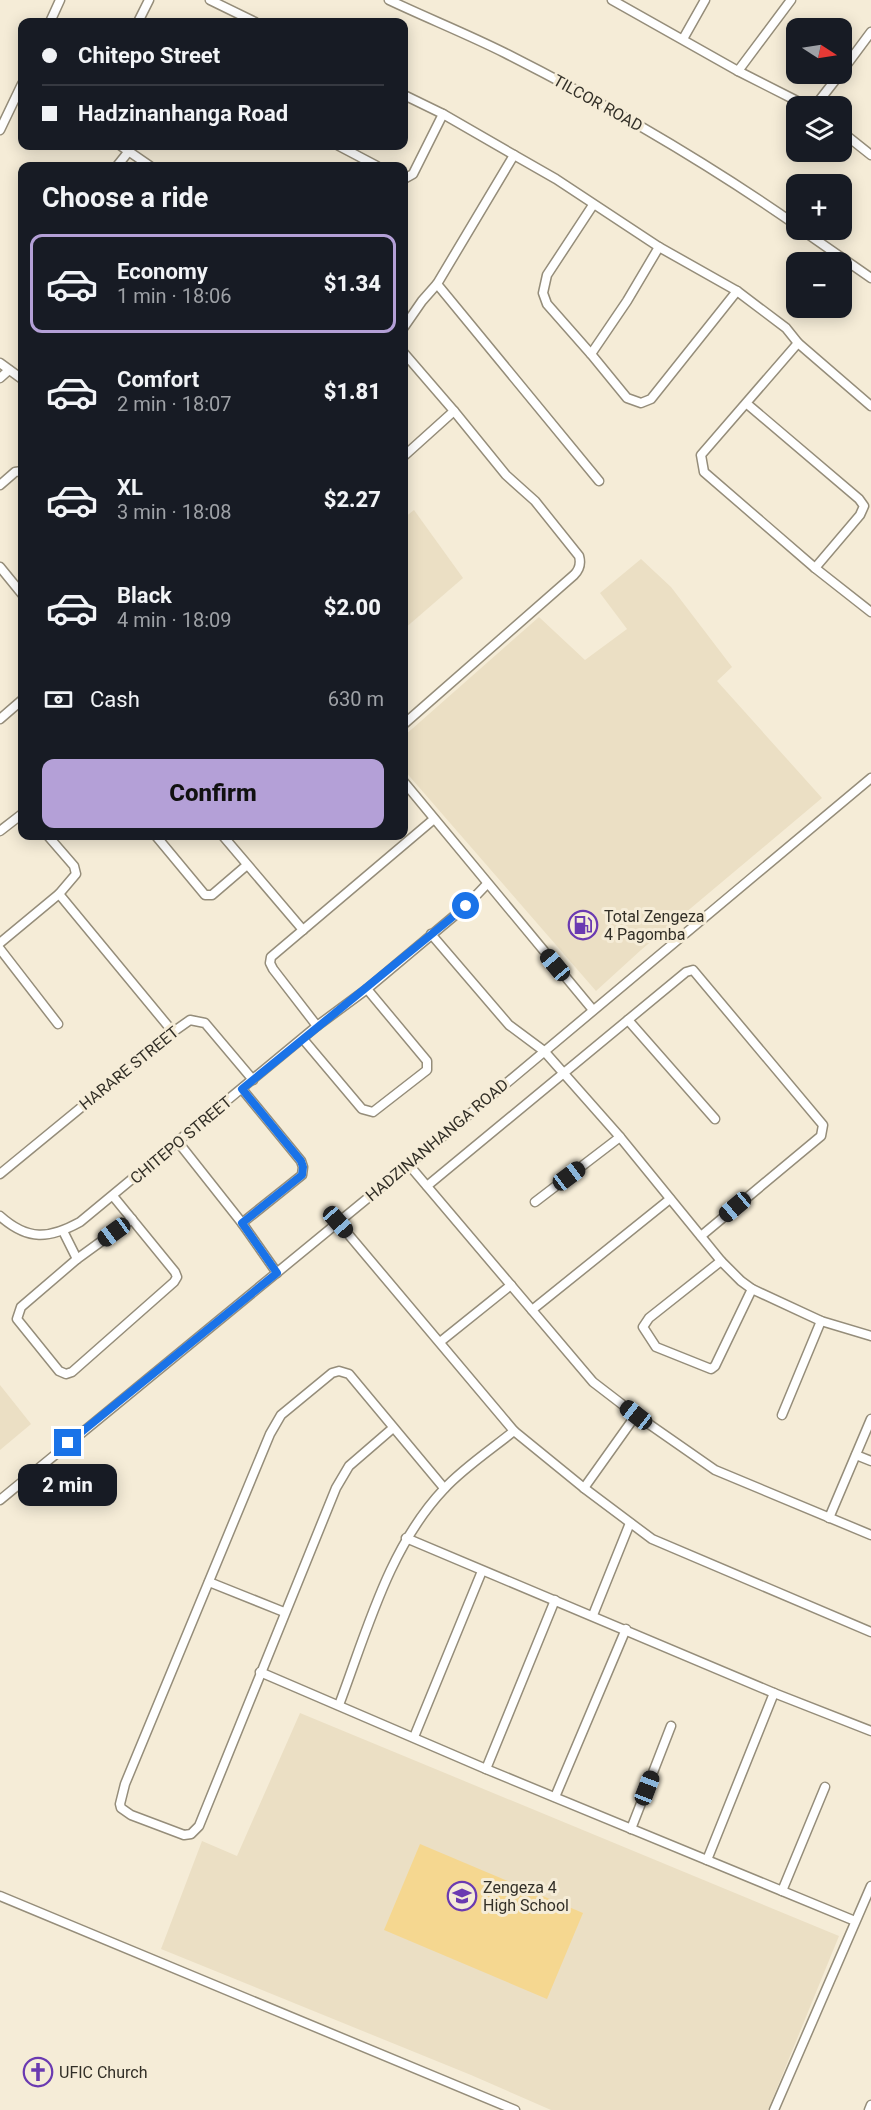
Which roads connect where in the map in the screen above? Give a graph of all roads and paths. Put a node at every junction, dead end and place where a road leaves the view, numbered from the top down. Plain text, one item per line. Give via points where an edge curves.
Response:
1 (60, 0) edge
2 (149, 0) edge
3 (210, 0) edge
4 (389, 0) edge
5 (612, 0) edge
6 (705, 0) edge
7 (791, 0) edge
8 (52, 18) edge
9 (140, 18) edge
10 (247, 18) edge
11 (871, 32) edge
12 (683, 39) junction
13 (852, 57) edge
14 (738, 71) junction
15 (832, 84) edge
16 (18, 92) edge
17 (787, 96) edge
18 (823, 96) edge
19 (408, 97) edge
20 (443, 114) junction
21 (0, 130) edge
22 (852, 140) edge
23 (347, 150) edge
24 (129, 151) joint
25 (514, 155) junction
26 (871, 155) edge
27 (120, 162) edge
28 (144, 162) edge
29 (369, 162) edge
30 (408, 177) edge
31 (592, 205) junction
32 (786, 218) edge
33 (816, 240) edge
34 (659, 247) junction
35 (871, 278) edge
36 (437, 284) junction
37 (737, 291) junction
38 (408, 322) edge
39 (798, 343) junction
40 (591, 354) junction
41 (408, 358) edge
42 (0, 363) edge
43 (9, 370) junction
44 (18, 376) edge
45 (0, 378) edge
46 (746, 403) junction
47 (871, 406) edge
48 (454, 411) junction
49 (408, 452) edge
50 (18, 472) edge
51 (599, 481) dead end
52 (0, 485) edge
53 (0, 567) edge
54 (815, 568) junction
55 (18, 589) edge
56 (871, 612) edge
57 (18, 703) edge
58 (0, 719) edge
59 (408, 720) edge
60 (871, 778) edge
61 (408, 787) edge
62 (18, 817) edge
63 (434, 819) junction
64 (0, 831) edge
65 (51, 840) edge
66 (159, 840) edge
67 (226, 840) edge
68 (247, 865) junction
69 (487, 884) junction
70 (59, 894) junction
71 (303, 930) junction
72 (431, 934) junction
73 (0, 943) edge
74 (0, 949) edge
75 (367, 989) junction
76 (593, 1010) junction
77 (627, 1020) junction
78 (58, 1024) dead end
79 (317, 1026) junction
80 (173, 1032) junction
81 (303, 1039) junction
82 (544, 1051) junction
83 (564, 1074) junction
84 (252, 1080) junction
85 (242, 1089) junction
86 (715, 1119) dead end
87 (620, 1137) junction
88 (178, 1142) junction
89 (408, 1164) junction
90 (0, 1174) edge
91 (427, 1186) junction
92 (113, 1196) junction
93 (670, 1199) junction
94 (535, 1202) dead end
95 (0, 1218) edge
96 (132, 1219) junction
97 (338, 1222) junction
98 (242, 1223) junction
99 (63, 1231) junction
100 (701, 1236) junction
101 (77, 1259) junction
102 (721, 1261) junction
103 (277, 1273) junction
104 (511, 1285) junction
105 (752, 1289) junction
106 (532, 1310) junction
107 (821, 1321) junction
108 (871, 1336) edge
109 (440, 1342) junction
110 (782, 1414) dead end
111 (636, 1415) junction
112 (871, 1419) edge
113 (393, 1428) junction
114 (514, 1431) junction
115 (856, 1455) junction
116 (871, 1461) edge
117 (444, 1488) junction
118 (584, 1488) junction
119 (0, 1500) edge
120 (829, 1518) junction
121 (630, 1523) junction
122 (871, 1535) edge
123 (406, 1538) junction
124 (483, 1571) junction
125 (209, 1582) junction
126 (555, 1600) junction
127 (284, 1612) junction
128 (593, 1615) junction
129 (626, 1629) junction
130 (871, 1632) edge
131 (260, 1672) junction
132 (774, 1693) junction
133 (339, 1705) junction
134 (671, 1726) dead end
135 (871, 1731) edge
136 (414, 1737) junction
137 (486, 1769) junction
138 (825, 1787) dead end
139 (555, 1797) junction
140 (631, 1829) junction
141 (707, 1860) junction
142 (871, 1886) edge
143 (782, 1892) junction
144 (0, 1896) edge
145 (855, 1922) junction
146 (871, 2105) edge
147 (515, 2110) edge
148 (774, 2110) edge
149 (869, 2110) edge

1 - 8 street
2 - 9 street
3 - 10 street
4 - 32 street, TILCOR ROAD via 503,52 604,105
5 - 12 street
6 - 12 street
7 - 14 street
11 - 13 street
12 - 14 street
14 - 17 street
15 - 18 street
16 - 21 street
19 - 20 street
20 - 25 street
20 - 30 street via 413,174
22 - 26 street
23 - 29 street
24 - 27 street
24 - 28 street
25 - 31 street
25 - 36 street
31 - 34 street
31 - 40 street via 547,275 543,294 547,304
33 - 35 street
34 - 37 street
34 - 40 street
36 - 38 street
36 - 51 street
37 - 39 street via 786,328
37 - 40 street via 651,399 641,404 627,398
39 - 46 street
39 - 47 street
41 - 48 street
42 - 43 street
43 - 44 street
43 - 45 street
46 - 54 street via 701,455 704,472
46 - 54 street via 864,506 861,515
48 - 49 street
48 - 59 street via 506,475 535,501 580,562 577,572
50 - 52 street
53 - 55 street
54 - 56 street
57 - 58 street
60 - 76 street, HADZINANHANGA ROAD
61 - 63 street
62 - 64 street
63 - 69 street
63 - 71 street
65 - 70 street via 76,871
66 - 68 street via 205,895 212,895
67 - 68 street
68 - 71 street
69 - 72 street, CHITEPO STREET
69 - 76 street
70 - 73 street
70 - 80 street
71 - 79 street via 272,955 270,963
72 - 75 street, CHITEPO STREET
72 - 82 street via 509,1025
74 - 78 street
75 - 79 street, CHITEPO STREET
75 - 81 street via 427,1061 427,1070 373,1112 362,1109
76 - 82 street, HADZINANHANGA ROAD
77 - 83 street
77 - 86 street
77 - 100 street via 693,970 823,1125 821,1136
79 - 81 street, CHITEPO STREET
80 - 84 street, HARARE STREET via 190,1020 205,1023
80 - 90 street, HARARE STREET
81 - 84 street, CHITEPO STREET
82 - 83 street
82 - 89 street, HADZINANHANGA ROAD
83 - 87 street
83 - 91 street
84 - 85 street, CHITEPO STREET
85 - 88 street, CHITEPO STREET
85 - 98 street via 301,1161 304,1170
87 - 93 street
87 - 94 street
88 - 92 street, CHITEPO STREET
88 - 98 street
89 - 91 street
89 - 97 street, HADZINANHANGA ROAD
91 - 104 street
92 - 96 street
92 - 99 street, CHITEPO STREET
93 - 100 street
93 - 106 street
95 - 99 street, CHITEPO STREET via 36,1235
96 - 101 street
96 - 101 street via 177,1277 66,1374 59,1371 19,1322 18,1314
97 - 103 street, HADZINANHANGA ROAD
97 - 109 street
98 - 103 street
99 - 101 street
100 - 102 street
102 - 105 street
102 - 105 street via 648,1318 643,1327 656,1347 711,1370
103 - 119 street, HADZINANHANGA ROAD
104 - 106 street
104 - 109 street
105 - 107 street
106 - 111 street via 593,1382
107 - 108 street
107 - 110 street
109 - 114 street
111 - 118 street
111 - 120 street via 715,1470
112 - 115 street
113 - 117 street
113 - 125 street via 349,1374 343,1372 332,1373 290,1406 270,1434
113 - 127 street via 349,1466
114 - 117 street
114 - 118 street
115 - 116 street
115 - 120 street
117 - 123 street
118 - 121 street
120 - 122 street
121 - 128 street
121 - 130 street via 652,1539
123 - 124 street
123 - 133 street
124 - 126 street
124 - 136 street
125 - 127 street
125 - 131 street via 125,1784 121,1808 184,1835 195,1831
126 - 128 street
126 - 137 street
127 - 131 street
128 - 129 street
129 - 132 street
129 - 139 street
131 - 133 street
132 - 135 street
132 - 141 street
133 - 136 street
134 - 140 street
136 - 137 street
137 - 139 street
138 - 143 street
139 - 140 street
140 - 141 street
141 - 143 street
142 - 145 street
143 - 145 street
144 - 147 street
145 - 148 street
146 - 149 street

